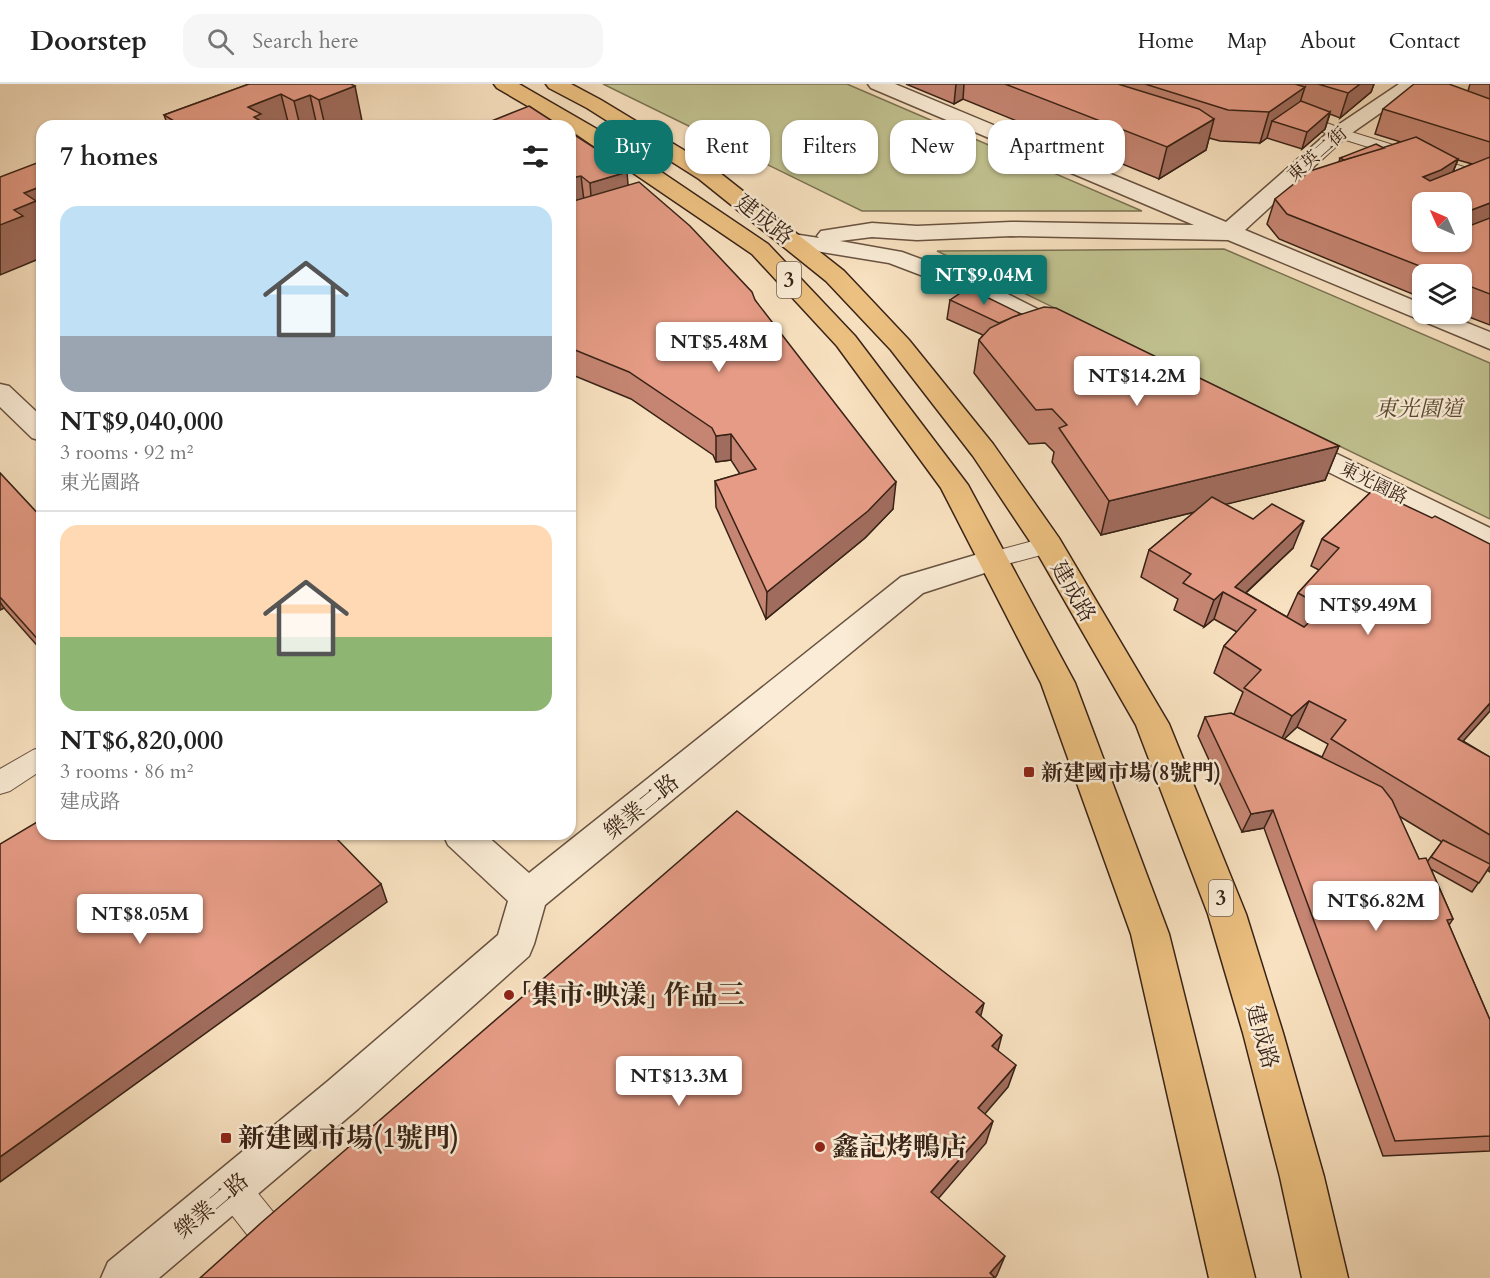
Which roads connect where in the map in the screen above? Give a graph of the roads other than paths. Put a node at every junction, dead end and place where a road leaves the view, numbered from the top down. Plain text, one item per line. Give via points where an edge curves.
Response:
1 (504, 84) edge
2 (556, 84) edge
3 (878, 84) edge
4 (1415, 87) edge
5 (1275, 108) edge
6 (567, 120) edge
7 (576, 125) edge
8 (1339, 133) junction
9 (1490, 180) edge
10 (1228, 232) junction
11 (793, 241) junction
12 (760, 249) junction
13 (1412, 308) edge
14 (1449, 324) edge
15 (1490, 341) edge
16 (1088, 344) edge
17 (0, 392) edge
18 (36, 426) edge
19 (1271, 433) edge
20 (1490, 540) edge
21 (1048, 545) junction
22 (992, 560) junction
23 (36, 761) edge
24 (0, 783) edge
25 (467, 840) edge
26 (528, 896) junction
27 (232, 1188) junction
28 (124, 1278) edge
29 (303, 1278) edge
30 (1232, 1278) edge
31 (1325, 1278) edge

1 - 6 main road, 建成路 / 3
2 - 11 main road, 建成路 / 3 via 707,174
3 - 10 street
4 - 8 street, 東英二街
5 - 8 lane
7 - 12 main road, 建成路 / 3
8 - 9 lane
8 - 10 street, 東英二街
10 - 11 street via 872,230
10 - 13 street
11 - 12 street
11 - 16 street via 894,257 976,288
11 - 21 main road, 建成路 / 3 via 835,276 900,345 983,450
12 - 22 main road, 建成路 / 3 via 846,341 954,485
14 - 15 street
17 - 18 street
19 - 20 street, 東光園路
21 - 22 lane, 樂業二路
21 - 31 main road, 建成路 / 3 via 1152,724 1227,914 1299,1166
22 - 26 street, 樂業二路 via 912,585
22 - 30 main road, 建成路 / 3 via 1058,683 1150,934
23 - 24 lane
25 - 26 street
26 - 27 street, 樂業二路 via 515,944
27 - 28 street, 樂業二路
27 - 29 lane

